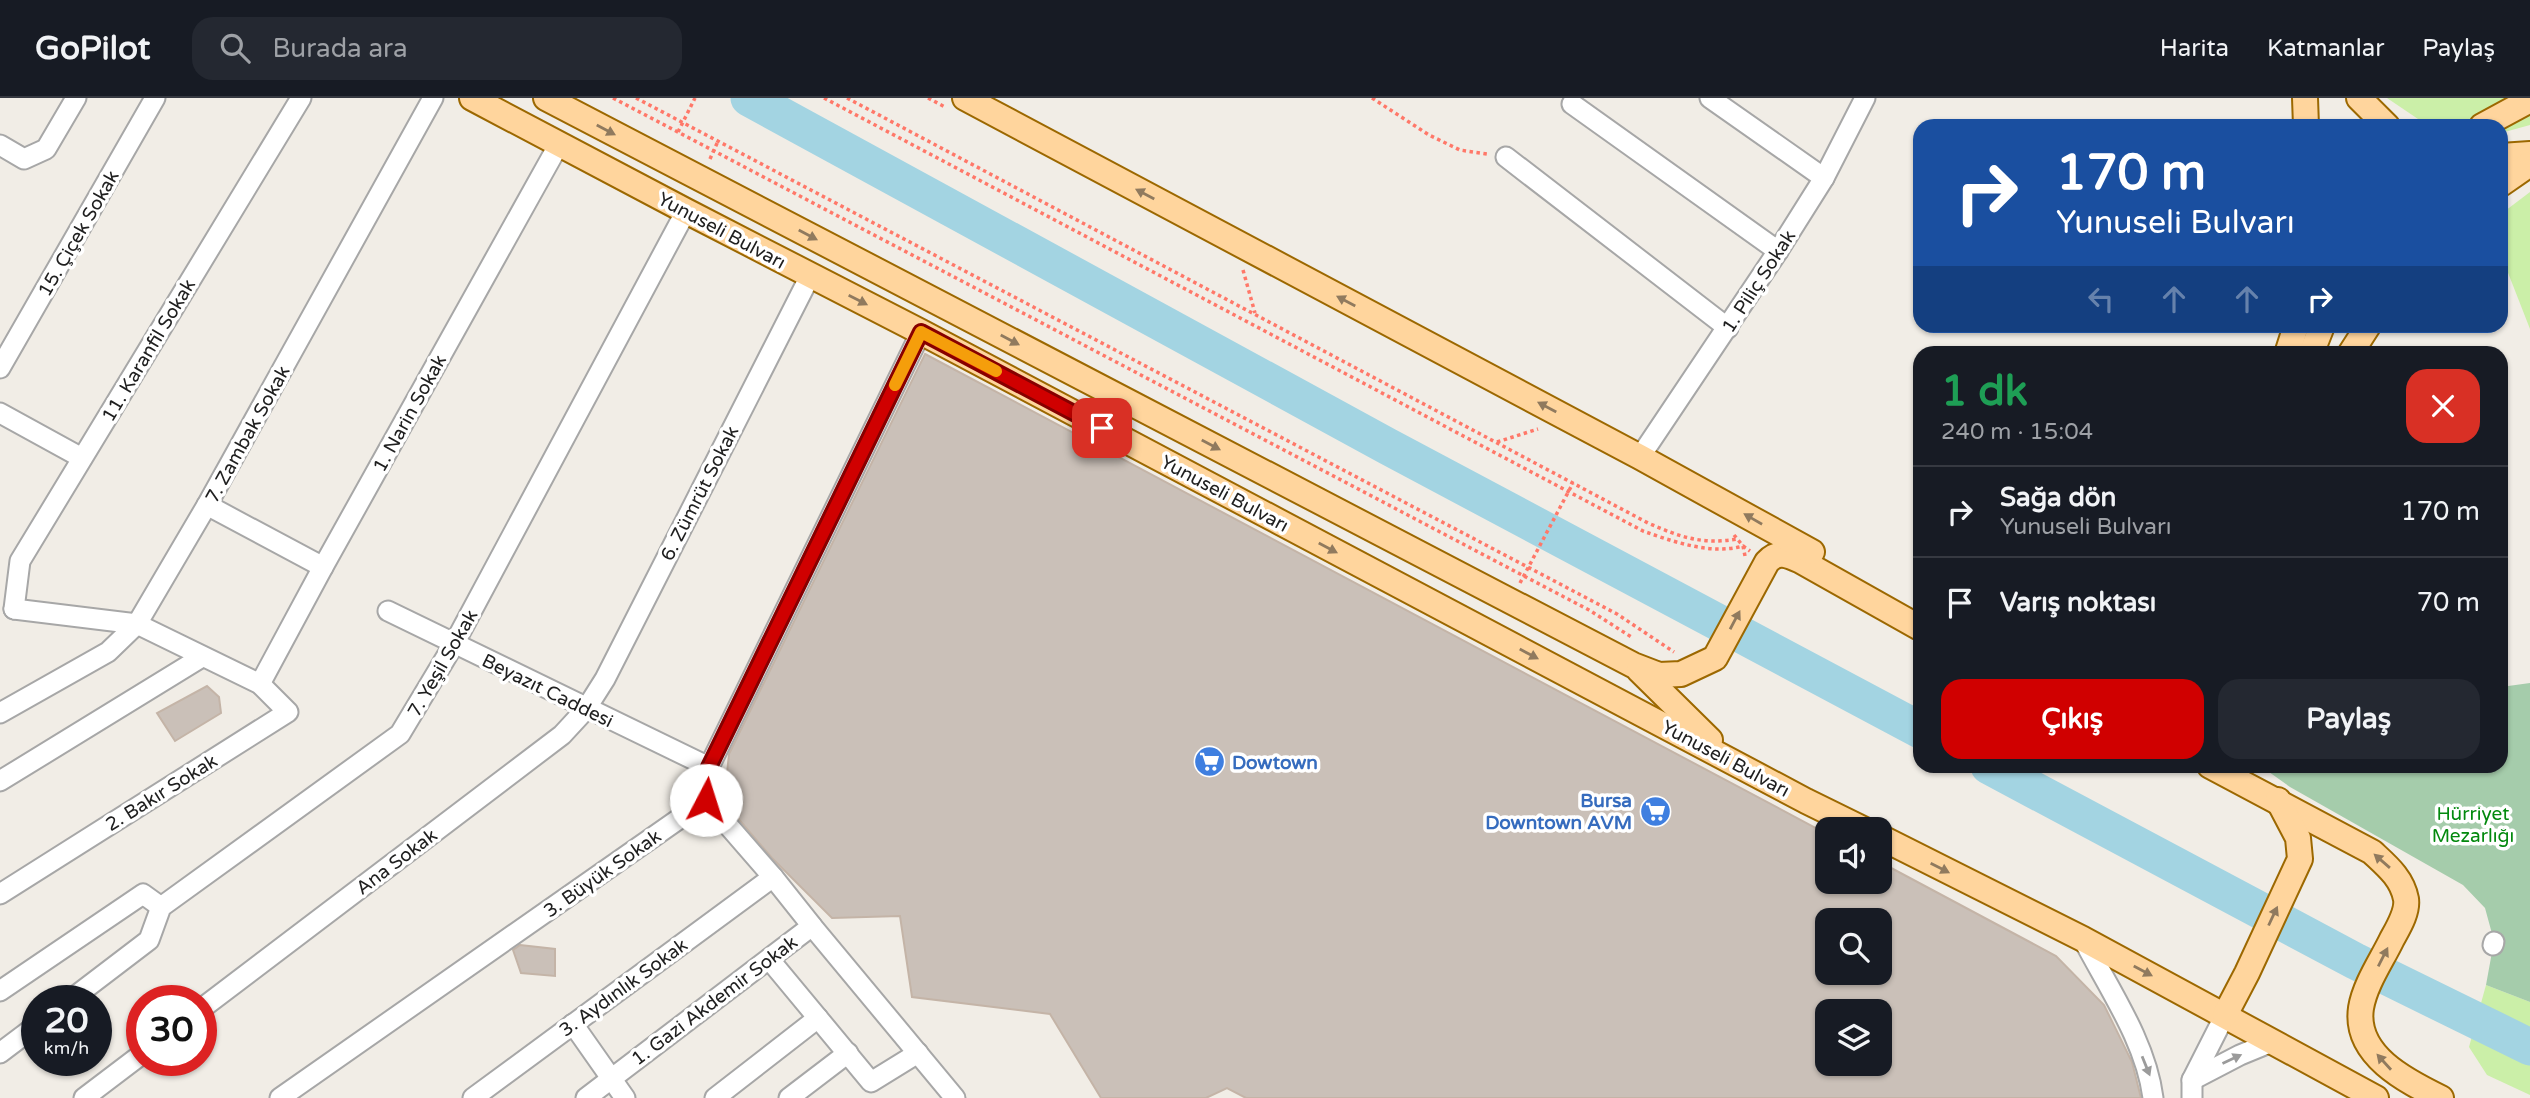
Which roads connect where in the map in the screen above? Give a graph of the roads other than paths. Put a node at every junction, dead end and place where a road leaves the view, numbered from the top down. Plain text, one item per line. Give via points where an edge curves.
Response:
1 (76, 98) edge
2 (155, 98) edge
3 (301, 98) edge
4 (433, 98) edge
5 (472, 98) edge
6 (546, 98) edge
7 (965, 98) edge
8 (1710, 98) edge
9 (2305, 98) edge
10 (2359, 98) edge
11 (1861, 100) edge
12 (2530, 100) edge
13 (1572, 104) dead end
14 (2306, 119) edge
15 (2380, 119) edge
16 (2495, 119) edge
17 (559, 144) junction
18 (1, 146) edge
19 (2530, 154) edge
20 (2508, 156) edge
21 (1506, 157) road end
22 (2530, 164) edge
23 (1824, 178) junction
24 (2508, 179) edge
25 (686, 211) junction
26 (1778, 251) junction
27 (810, 276) junction
28 (1728, 328) junction
29 (921, 332) junction
30 (0, 369) edge
31 (0, 413) edge
32 (1640, 457) junction
33 (82, 458) junction
34 (207, 505) junction
35 (323, 567) junction
36 (1913, 607) edge
37 (388, 611) dead end
38 (7, 613) edge
39 (1913, 624) edge
40 (137, 625) junction
41 (454, 644) junction
42 (1636, 654) junction
43 (202, 657) junction
44 (261, 684) junction
45 (586, 709) junction
46 (0, 713) edge
47 (709, 767) junction
48 (1742, 767) junction
49 (2223, 773) edge
50 (2253, 773) edge
51 (0, 781) edge
52 (706, 800) junction
53 (2281, 803) junction
54 (1840, 817) edge
55 (1892, 843) edge
56 (773, 877) junction
57 (0, 894) edge
58 (161, 907) junction
59 (812, 926) junction
60 (2083, 939) junction
61 (769, 959) junction
62 (90, 985) edge
63 (0, 991) edge
64 (217, 997) edge
65 (2225, 1015) junction
66 (818, 1018) junction
67 (573, 1024) junction
68 (21, 1037) edge
69 (2274, 1041) junction
70 (0, 1053) edge
71 (918, 1053) junction
72 (848, 1054) junction
73 (126, 1066) edge
74 (611, 1079) junction
75 (2192, 1089) edge
76 (2440, 1094) edge
77 (84, 1098) edge
78 (280, 1098) edge
79 (473, 1098) edge
80 (586, 1098) edge
81 (625, 1098) edge
82 (715, 1098) edge
83 (789, 1098) edge
84 (955, 1098) edge
85 (2153, 1098) edge
86 (2376, 1098) edge

1 - 18 street via 46,149 24,159
2 - 30 street, 15. Çiçek Sokak
3 - 33 street, 11. Karanfil Sokak
4 - 34 street, 7. Zambak Sokak
5 - 17 main road, Yunuseli Bulvarı
6 -> 42 main road, Yunuseli Bulvarı via 1477,584
32 -> 7 main road
8 - 23 street
9 - 14 main road
10 - 15 main road
11 - 23 street, 1. Piliç Sokak
12 - 16 main road
13 - 26 street
17 - 25 main road, Yunuseli Bulvarı
17 - 35 street, 1. Narin Sokak
19 - 20 main road
21 - 28 street
22 - 24 main road
23 - 26 street, 1. Piliç Sokak
25 - 27 main road, Yunuseli Bulvarı
25 - 41 street, 7. Yeşil Sokak
26 - 28 street, 1. Piliç Sokak
27 -> 29 main road, Yunuseli Bulvarı
27 - 45 street, 6. Zümrüt Sokak
28 - 32 street, 1. Piliç Sokak
29 - 47 street
29 -> 48 main road, Yunuseli Bulvarı
31 - 33 street
36 -> 32 main road
33 - 38 street, 11. Karanfil Sokak via 20,561
34 - 35 street
34 - 40 street, 7. Zambak Sokak
35 - 44 street, 1. Narin Sokak
37 - 41 street, Beyazıt Caddesi
38 - 40 street
42 -> 39 main road via 1659,675 1681,674 1706,662 1756,568 1773,555 1793,557
40 - 43 street
40 - 46 street, 7. Zambak Sokak via 108,652
41 - 45 street, Beyazıt Caddesi
41 - 58 street, 7. Yeşil Sokak via 400,734
42 - 48 main road via 1694,727
43 - 44 street
43 - 51 street
44 - 57 street, 2. Bakır Sokak via 288,712
45 - 47 street, Beyazıt Caddesi
45 - 64 street, Ana Sokak via 562,735
47 - 52 street
48 - 54 main road, Yunuseli Bulvarı
49 - 53 main road
50 - 53 main road
52 - 56 street, 1. Gazi Akdemir Sokak
52 - 78 street, 3. Büyük Sokak
65 -> 53 main road via 2300,859 2298,838
76 -> 53 main road via 2390,1070 2361,1027 2365,994 2402,920 2407,901 2400,880 2368,850
55 -> 60 main road
56 - 59 street, 1. Gazi Akdemir Sokak
56 - 67 street, 3. Aydınlık Sokak
58 - 62 street via 149,940
58 - 63 street via 143,894
59 - 61 street, 1. Gazi Akdemir Sokak
59 - 71 street
60 -> 65 main road
60 -> 85 street via 2128,1024 2150,1078
61 - 66 street
61 - 74 street, 1. Gazi Akdemir Sokak
65 - 69 main road
65 - 75 street
66 - 72 street
66 - 82 street
67 - 74 street
67 - 79 street, 3. Aydınlık Sokak
68 - 70 street
75 -> 69 street via 2240,1055
69 - 86 main road
71 - 72 street via 871,1082
71 - 84 street
72 - 83 street
73 - 77 street
74 - 80 street, 1. Gazi Akdemir Sokak
74 - 81 street

